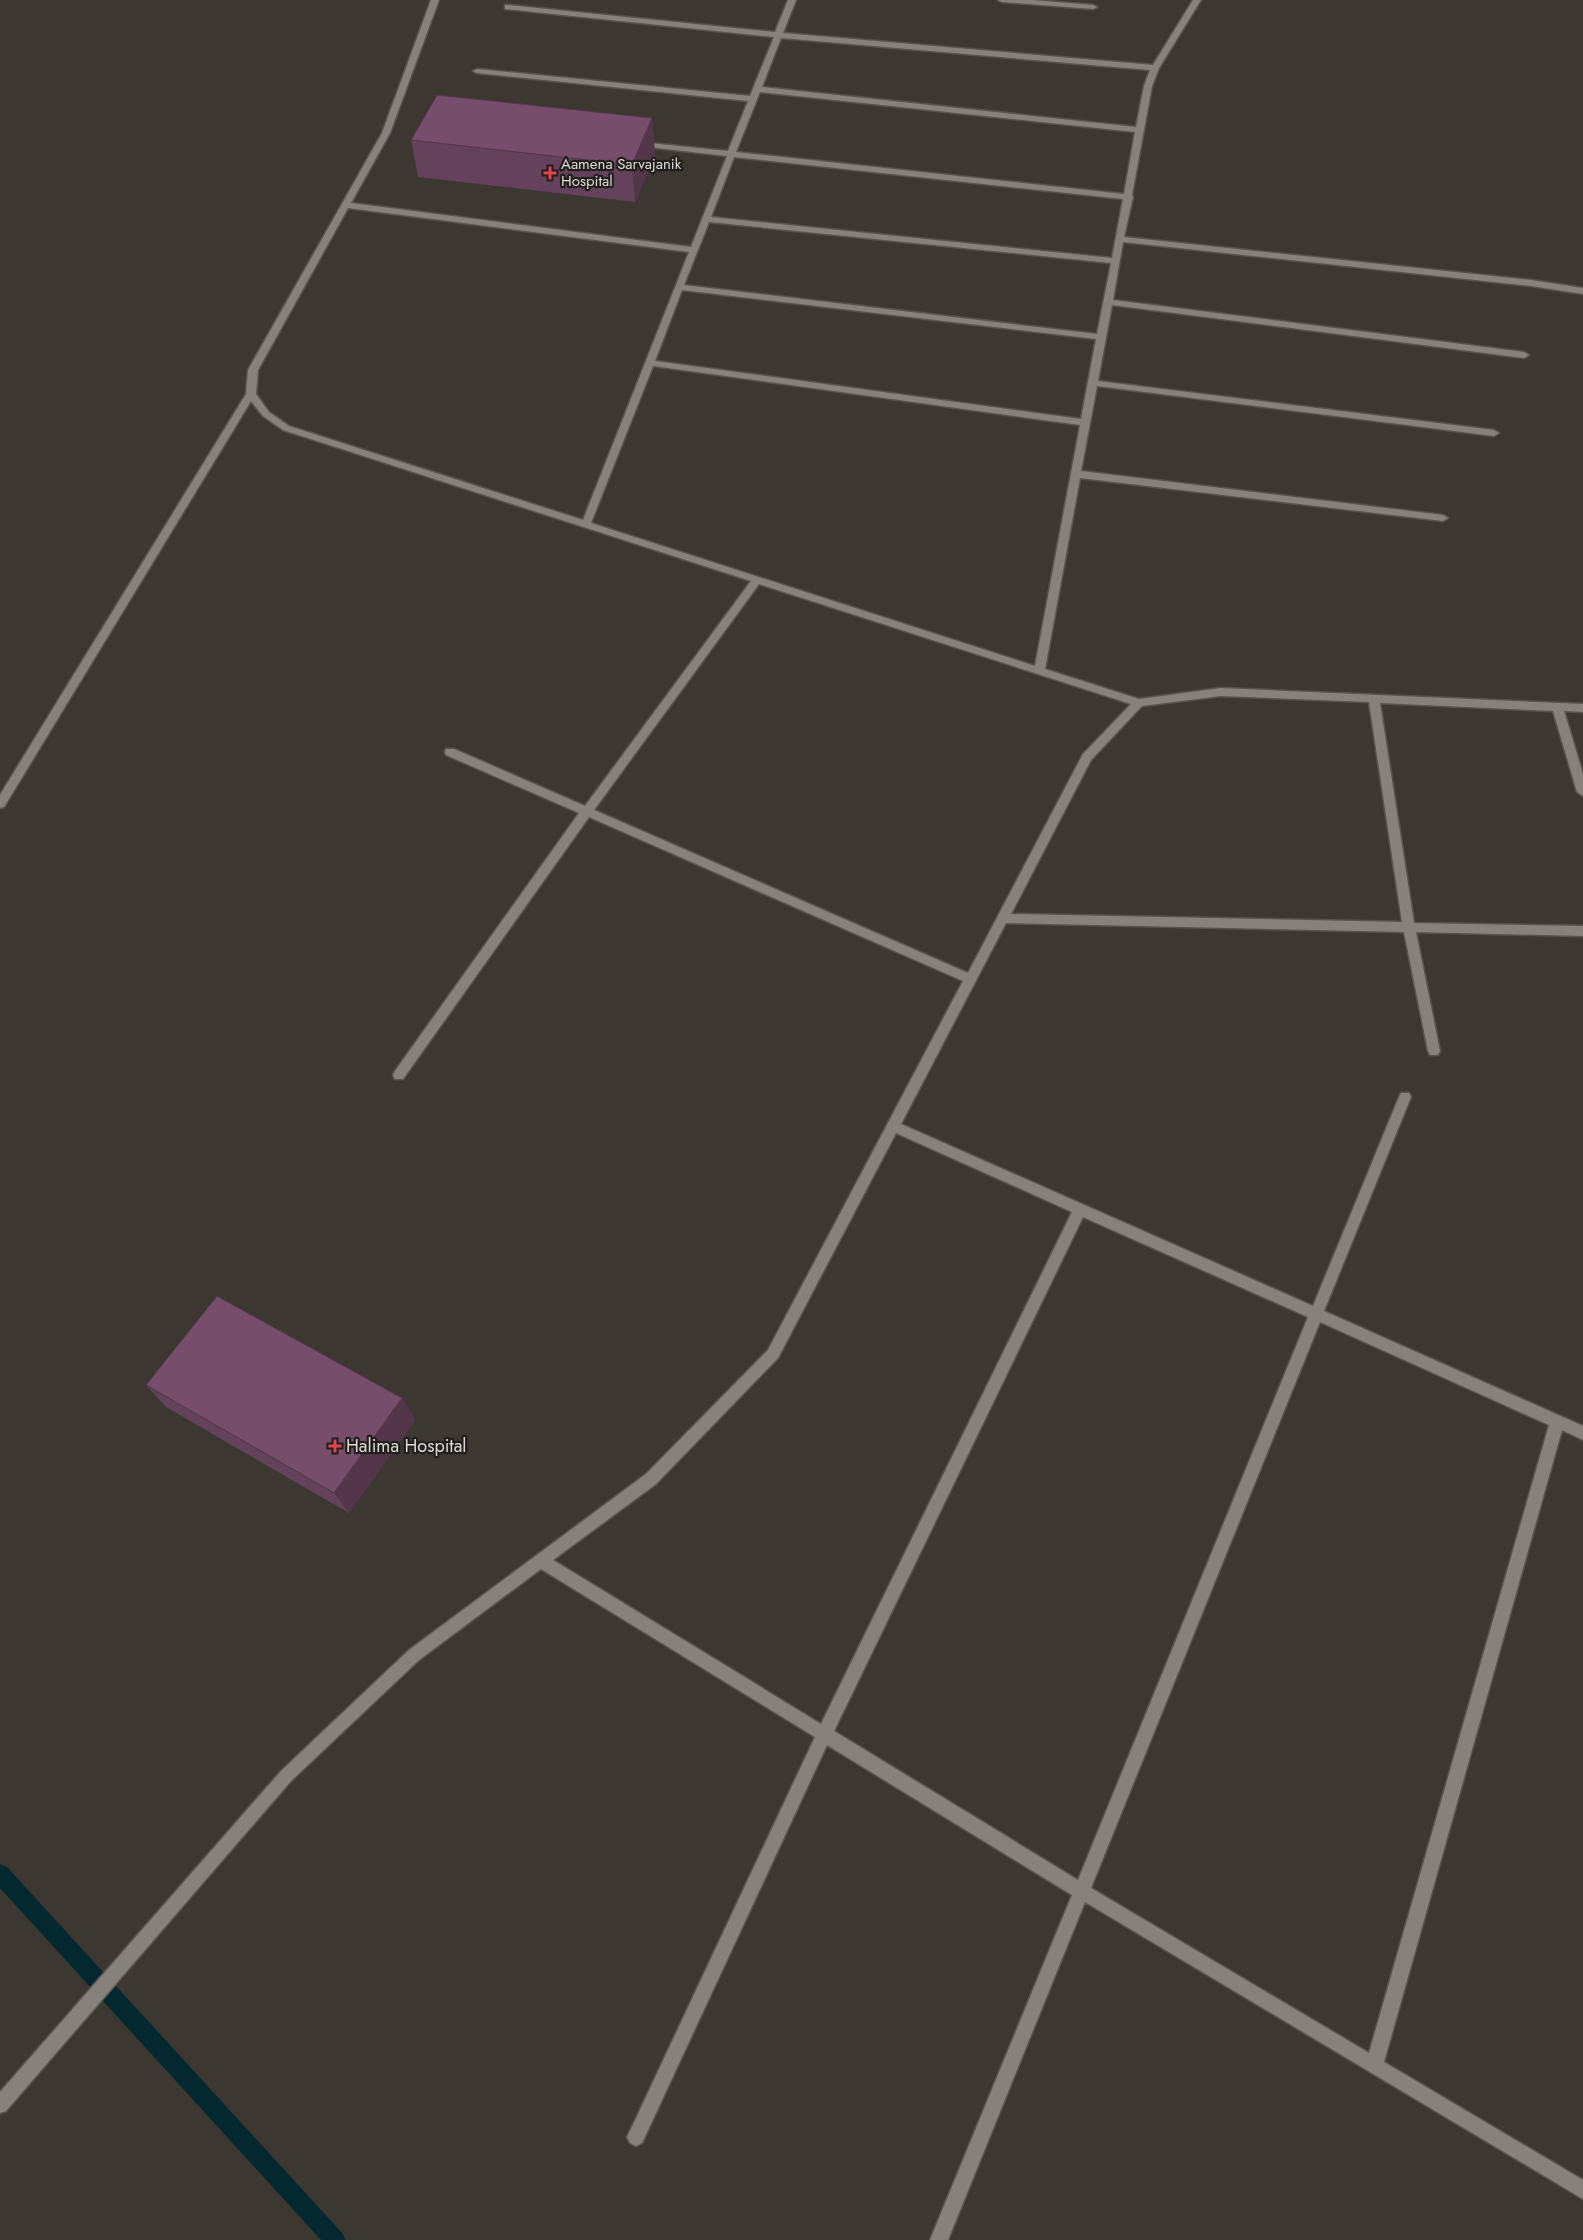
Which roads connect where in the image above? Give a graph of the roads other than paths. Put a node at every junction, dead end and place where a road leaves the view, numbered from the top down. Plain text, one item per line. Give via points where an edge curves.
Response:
1 (435, 0) edge
2 (792, 0) edge
3 (1002, 0) edge
4 (1197, 0) edge
5 (508, 7) dead end
6 (1093, 7) dead end
7 (778, 34) junction
8 (1155, 68) junction
9 (477, 71) dead end
10 (756, 89) junction
11 (752, 99) junction
12 (1141, 130) junction
13 (632, 144) edge
14 (731, 153) junction
15 (1129, 196) junction
16 (345, 205) junction
17 (705, 219) junction
18 (1121, 238) junction
19 (693, 250) junction
20 (1116, 262) junction
21 (679, 287) junction
22 (1583, 291) edge
23 (1109, 302) junction
24 (1102, 337) junction
25 (1524, 355) dead end
26 (649, 363) junction
27 (1094, 383) junction
28 (251, 394) junction
29 (1086, 423) junction
30 (1494, 432) dead end
31 (1076, 474) junction
32 (1443, 518) dead end
33 (586, 524) junction
34 (757, 580) junction
35 (1039, 671) junction
36 (1374, 699) junction
37 (1139, 703) junction
38 (1557, 707) junction
39 (1583, 708) edge
40 (450, 752) dead end
41 (1583, 792) edge
42 (0, 804) edge
43 (587, 811) junction
44 (1002, 918) junction
45 (1409, 927) junction
46 (1583, 930) edge
47 (970, 978) junction
48 (1434, 1051) dead end
49 (399, 1075) dead end
50 (1405, 1097) dead end
51 (893, 1126) junction
52 (1080, 1210) junction
53 (1316, 1315) junction
54 (1557, 1422) junction
55 (1583, 1432) edge
56 (541, 1561) junction
57 (824, 1735) junction
58 (1081, 1891) junction
59 (1374, 2066) junction
60 (0, 2105) edge
61 (636, 2137) dead end
62 (1583, 2190) edge
63 (939, 2240) edge

1 - 16 street via 386,133
2 - 7 street
3 - 6 street
4 - 8 street
5 - 7 street
7 - 8 street
7 - 10 street
8 - 12 street via 1148,86
9 - 11 street
10 - 11 street
10 - 12 street
11 - 14 street
12 - 15 street
13 - 14 street
14 - 15 street
14 - 17 street
15 - 18 street
16 - 19 street
16 - 28 street via 253,370
17 - 19 street
17 - 20 street
18 - 20 street
18 - 22 street
19 - 21 street
20 - 23 street
21 - 24 street
21 - 26 street
23 - 24 street
23 - 25 street
24 - 27 street
26 - 29 street
26 - 33 street
27 - 29 street
27 - 30 street
28 - 33 street via 266,414 286,428
28 - 42 street
29 - 31 street
31 - 32 street
31 - 35 street
33 - 34 street
34 - 35 street
34 - 43 street
35 - 37 street
36 - 37 street via 1221,692
36 - 38 street
36 - 45 street
37 - 44 street via 1087,757
38 - 39 street
38 - 41 street
40 - 43 street
43 - 47 street
43 - 49 street
44 - 45 street
44 - 47 street
45 - 46 street
45 - 48 street
47 - 51 street
50 - 53 street
51 - 52 street
51 - 56 street via 773,1354 651,1479
52 - 53 street
52 - 57 street
53 - 54 street
53 - 58 street
54 - 55 street
54 - 59 street
56 - 57 street
56 - 60 street via 414,1654 286,1776
57 - 58 street
57 - 61 street
58 - 59 street
58 - 63 street
59 - 62 street

